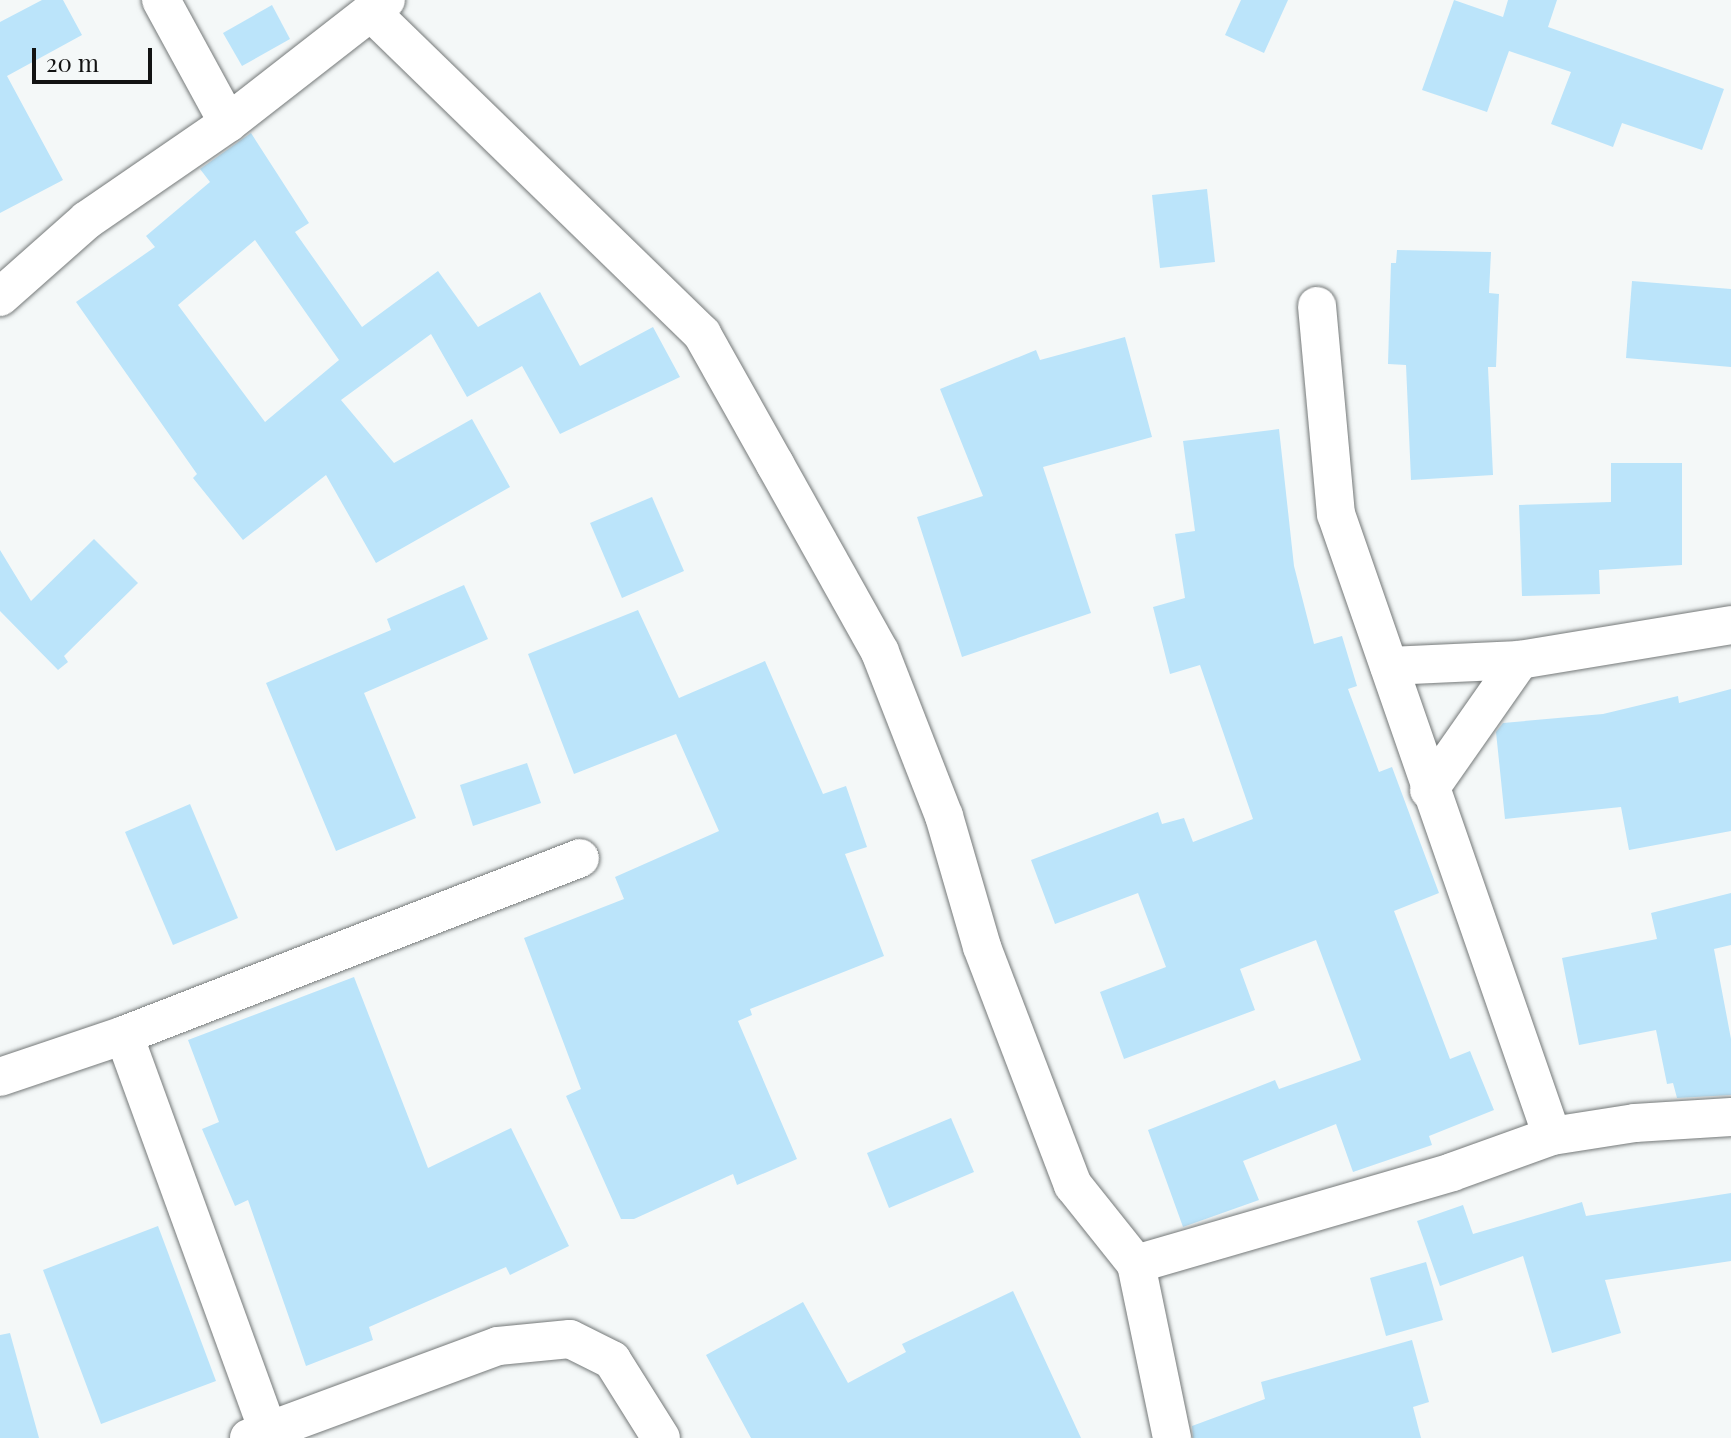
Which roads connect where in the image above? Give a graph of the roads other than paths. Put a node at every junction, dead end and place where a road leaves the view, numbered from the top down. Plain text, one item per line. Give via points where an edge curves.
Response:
1 (161, 0) edge
2 (378, 6) edge
3 (228, 123) junction
4 (0, 297) edge
5 (1317, 306) dead end
6 (1731, 625) edge
7 (1520, 660) junction
8 (1389, 666) junction
9 (1429, 790) junction
10 (580, 858) dead end
11 (124, 1035) junction
12 (0, 1077) edge
13 (1731, 1117) edge
14 (1552, 1136) junction
15 (1136, 1264) junction
16 (258, 1434) edge
17 (661, 1438) edge
18 (1172, 1438) edge

1 - 3 street
2 - 3 street
2 - 15 street via 702,334 880,652 944,816 982,947 1073,1185
3 - 4 street via 87,220
5 - 8 street via 1336,514
6 - 7 street
7 - 8 street
7 - 9 street
8 - 9 street
9 - 14 street
10 - 11 street
11 - 12 street
11 - 16 street
13 - 14 street via 1635,1123
14 - 15 street via 1452,1172
15 - 18 street
16 - 17 street via 498,1346 570,1339 612,1360

